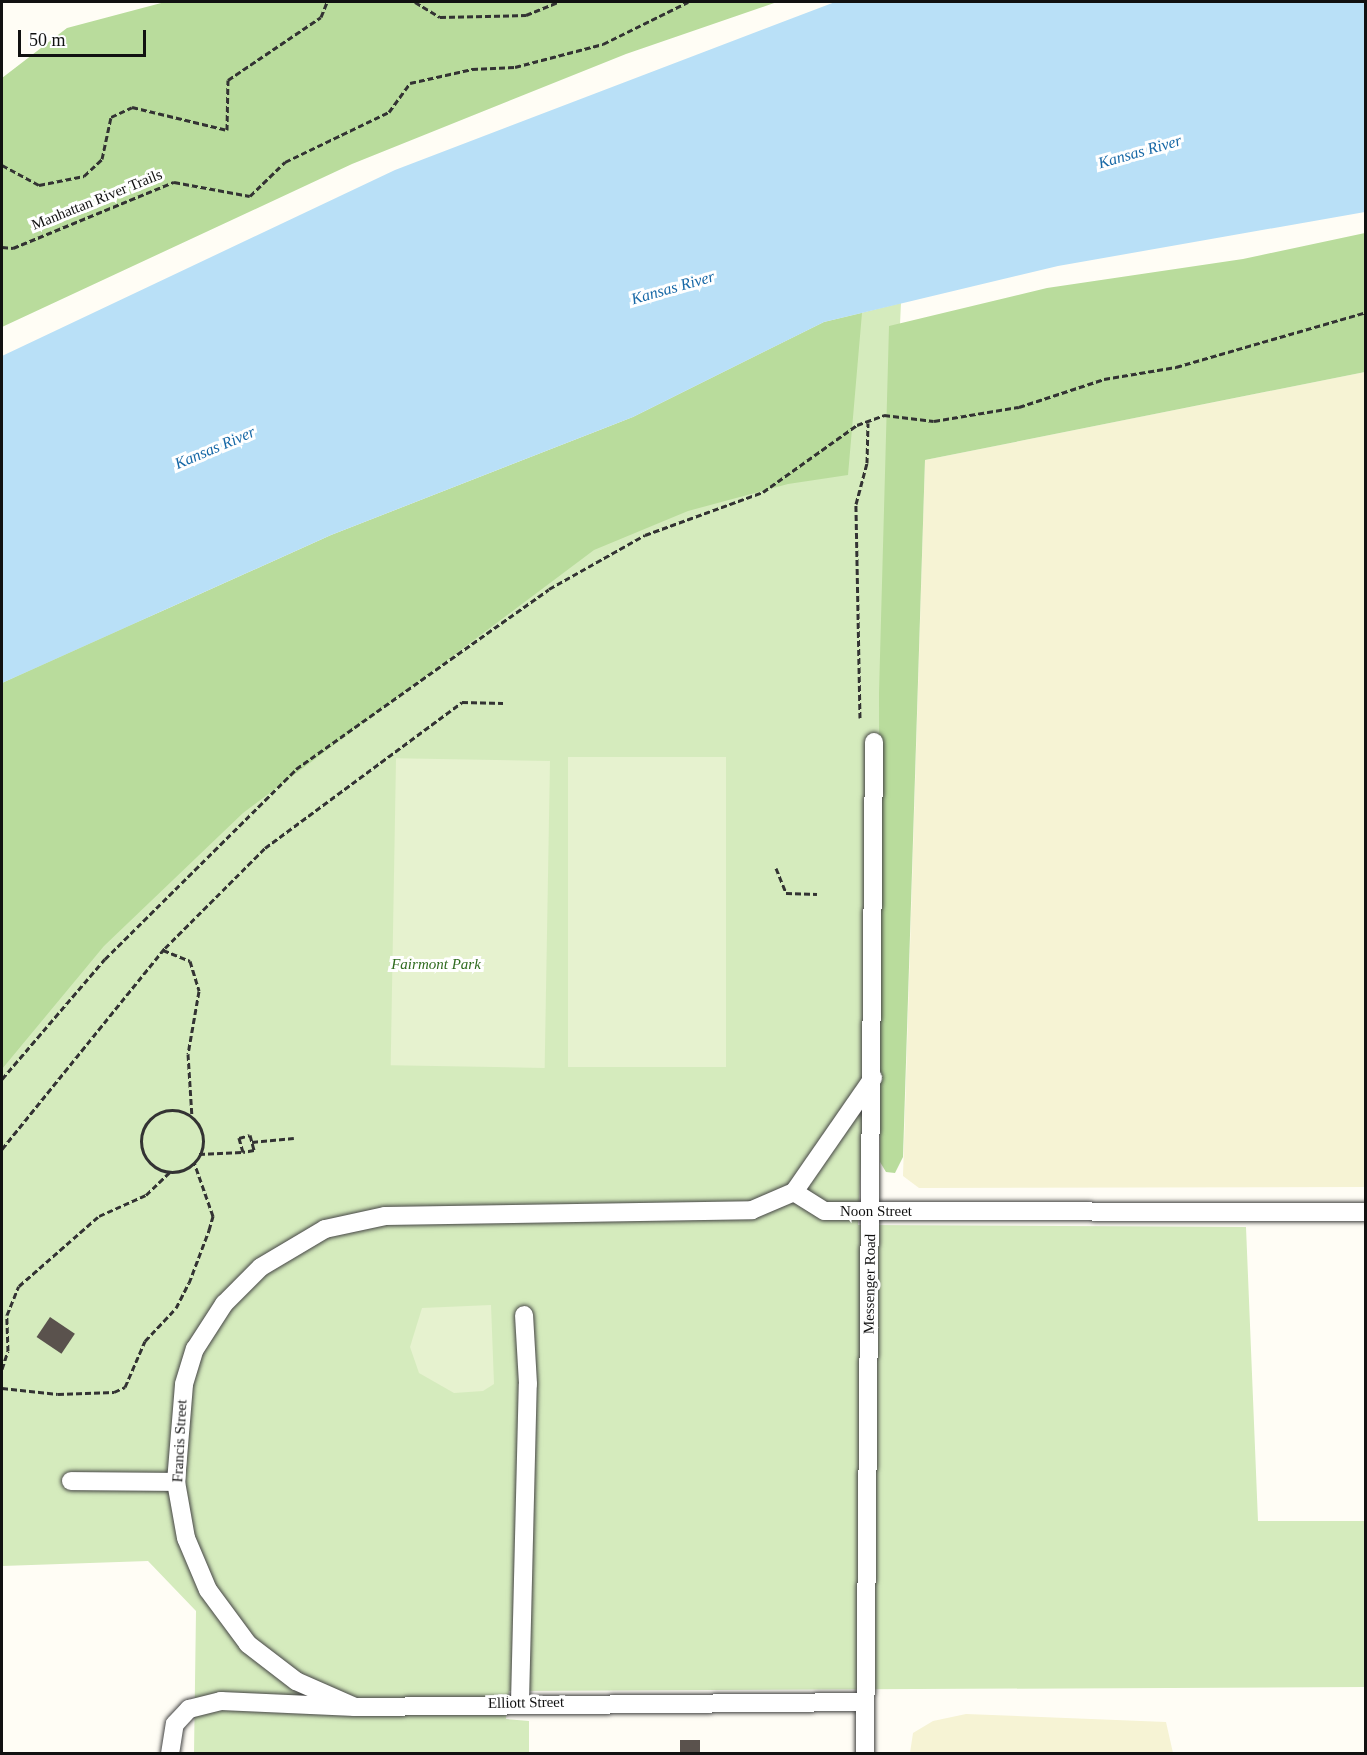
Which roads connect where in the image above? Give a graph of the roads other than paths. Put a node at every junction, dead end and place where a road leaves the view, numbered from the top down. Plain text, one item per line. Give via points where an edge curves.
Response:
1 (874, 742) dead end
2 (873, 1078) junction
3 (794, 1192) junction
4 (870, 1212) junction
5 (1365, 1212) edge
6 (525, 1315) dead end
7 (71, 1481) dead end
8 (176, 1482) junction
9 (520, 1702) junction
10 (865, 1702) junction
11 (356, 1707) junction
12 (170, 1754) edge
13 (865, 1754) edge

1 - 2 street, Messenger Road
2 - 3 street
2 - 4 street, Messenger Road
3 - 4 street, Noon Street via 825,1211
3 - 8 street, Francis Street via 741,1211 385,1216 325,1229 261,1267 224,1304 195,1349 184,1384
4 - 5 street, Noon Street
4 - 10 street, Messenger Road
6 - 9 street via 528,1384
7 - 8 street
8 - 11 street, Francis Street via 186,1538 208,1590 248,1644 296,1681
9 - 10 street, Elliott Street
9 - 11 street, Elliott Street
10 - 13 street, Messenger Road
11 - 12 street, Elliott Street via 221,1701 189,1709 175,1724

